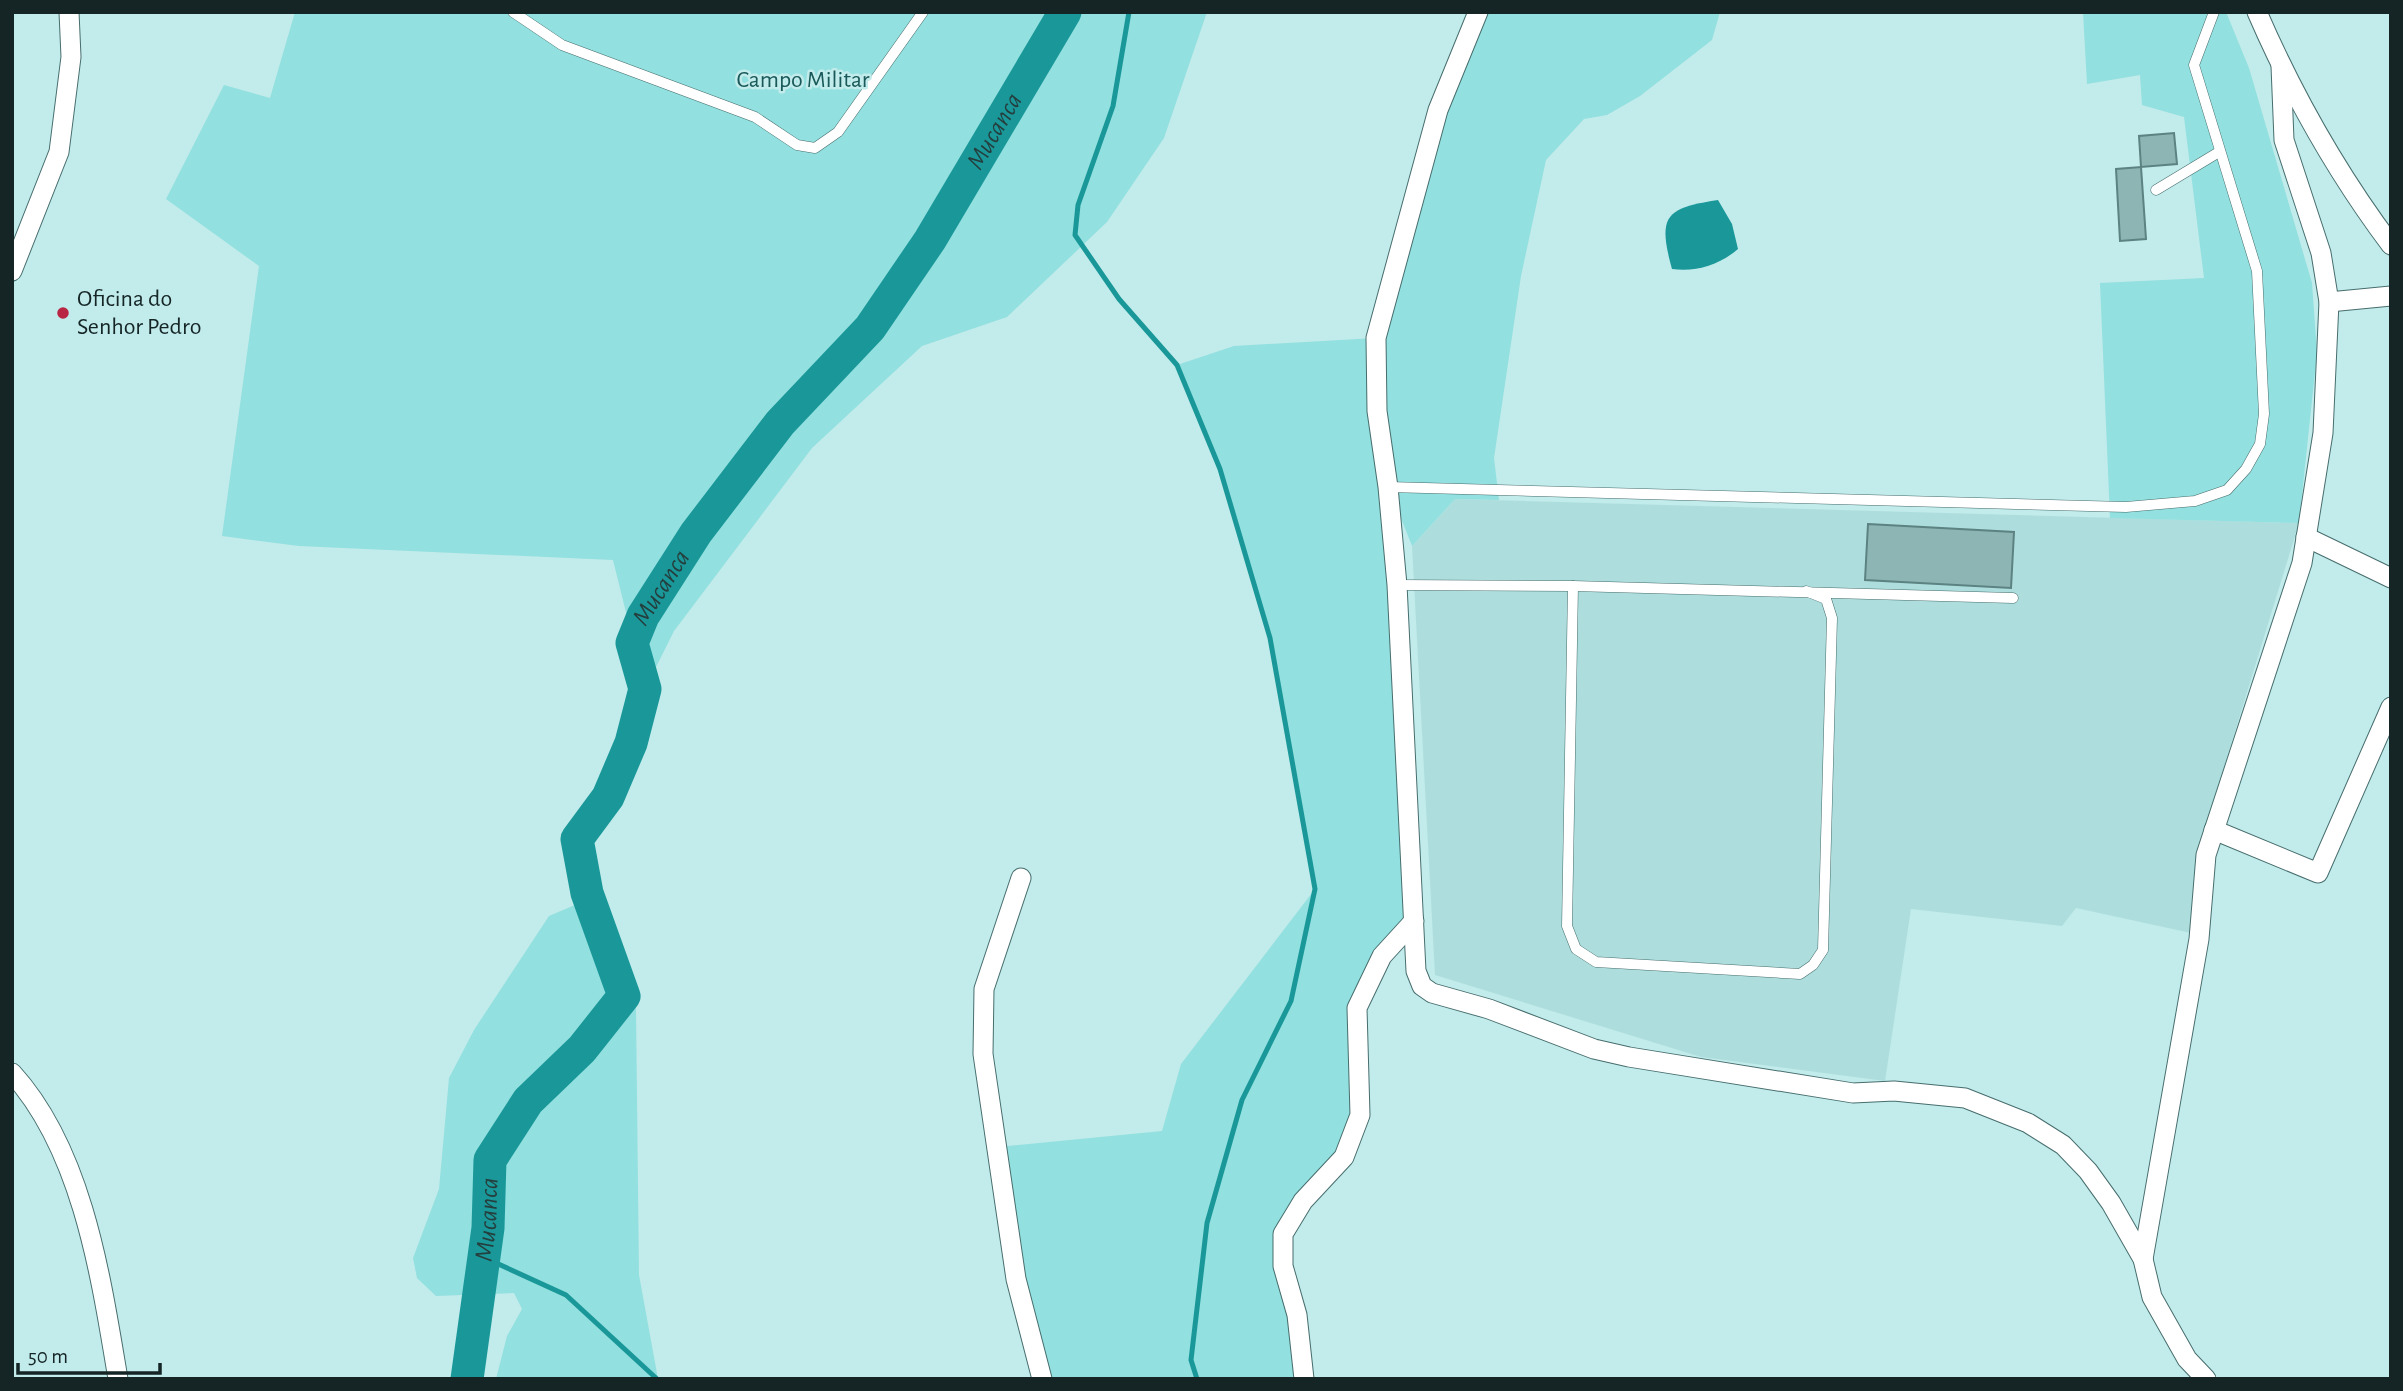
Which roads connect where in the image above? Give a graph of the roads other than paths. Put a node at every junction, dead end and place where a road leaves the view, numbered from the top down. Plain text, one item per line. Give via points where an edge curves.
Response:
1 (69, 12) edge
2 (513, 12) edge
3 (923, 12) edge
4 (1478, 12) edge
5 (2214, 12) edge
6 (2257, 12) edge
7 (2281, 66) junction
8 (2219, 152) junction
9 (2156, 190) dead end
10 (2391, 245) edge
11 (12, 271) edge
12 (2391, 296) edge
13 (2329, 302) junction
14 (1388, 487) junction
15 (2306, 537) junction
16 (2391, 578) edge
17 (1397, 585) junction
18 (1573, 586) junction
19 (1806, 591) junction
20 (2013, 598) dead end
21 (2391, 707) edge
22 (2214, 830) junction
23 (1021, 878) dead end
24 (1414, 921) junction
25 (12, 1073) edge
26 (2143, 1259) junction
27 (118, 1379) edge
28 (1042, 1379) edge
29 (1304, 1379) edge
30 (2206, 1379) edge

1 - 11 street via 71,57 59,152
2 - 3 lane via 562,45 755,117 797,145 814,148 838,132
4 - 14 street via 1438,110 1376,338 1377,411
5 - 8 lane via 2194,65
6 - 7 street
7 - 10 street via 2353,195
7 - 13 street via 2284,140 2321,253
8 - 9 lane
8 - 14 lane via 2257,271 2264,414 2260,444 2227,490 2195,501 2126,507
12 - 13 street
13 - 15 street via 2323,433
14 - 17 street
15 - 16 street
15 - 22 street via 2302,563
17 - 18 lane
17 - 24 street
18 - 19 lane
18 - 19 lane via 1567,926 1576,949 1596,962 1800,974 1823,950 1832,618 1826,599
19 - 20 lane
21 - 22 street via 2318,873
22 - 26 street via 2206,855 2199,939
23 - 28 street via 984,989 983,1054 1016,1279
24 - 26 street via 1416,971 1422,986 1594,1049 1853,1093 1894,1091 1965,1098 2028,1123 2063,1145 2088,1171
24 - 29 street via 1382,956 1357,1007 1360,1115 1344,1157 1303,1201 1283,1234 1283,1266 1297,1315
25 - 27 street via 52,1131 73,1178 105,1299
26 - 30 street via 2152,1297 2188,1359

